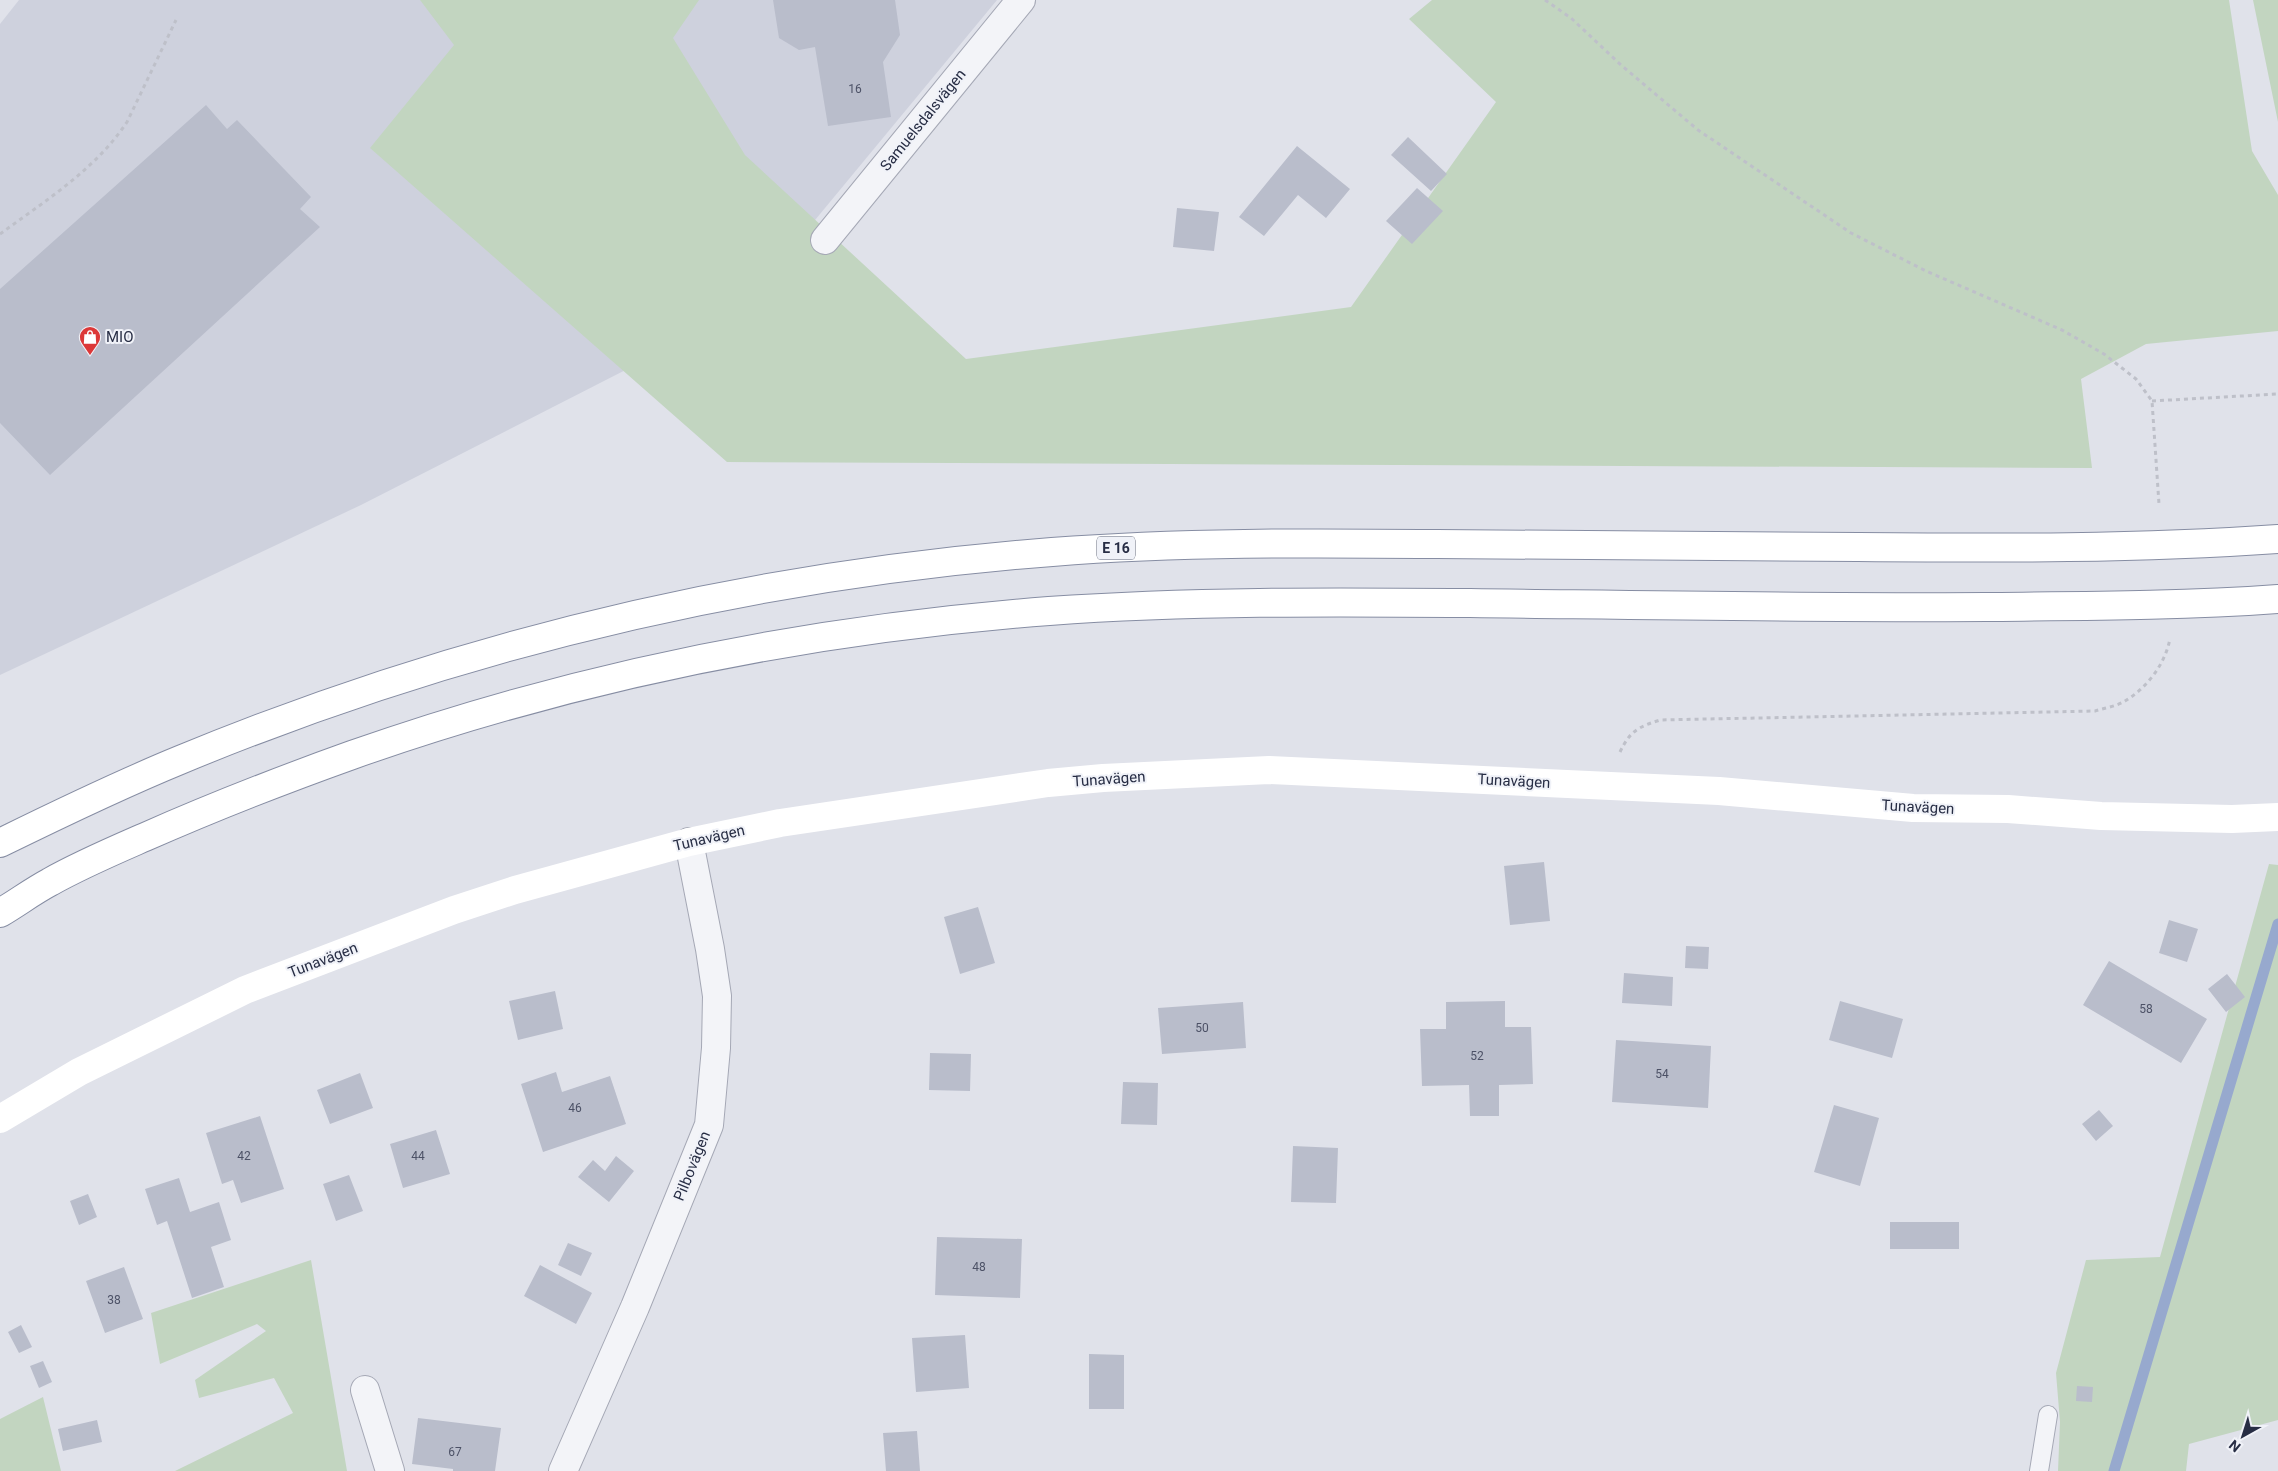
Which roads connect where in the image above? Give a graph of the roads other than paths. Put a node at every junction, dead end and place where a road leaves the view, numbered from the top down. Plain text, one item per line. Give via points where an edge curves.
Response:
1 (1020, 0) edge
2 (825, 240) dead end
3 (2278, 539) edge
4 (2278, 599) edge
5 (2278, 817) edge
6 (690, 842) junction
7 (0, 843) edge
8 (0, 913) edge
9 (0, 1119) edge
10 (365, 1390) dead end
11 (2048, 1415) dead end
12 (390, 1471) edge
13 (563, 1471) edge
14 (2038, 1471) edge

1 - 2 street, Samuelsdalsvägen
3 - 7 main road, E 16 via 2212,544 2030,548 1255,544 1054,552 924,564 814,579 597,622 413,675 280,720 177,761
4 - 8 main road via 2145,606 1920,607 1253,603 1049,611 855,632 710,657 604,680 397,740 194,815 50,882
5 - 6 main road, Tunavägen via 2101,816 2008,809 1913,808 1719,791 1269,770 1048,783 780,823
6 - 9 main road, Tunavägen via 454,910 245,990 79,1072
6 - 13 street, Pilbovägen via 717,996 709,1125 635,1308
10 - 12 street
11 - 14 lane

